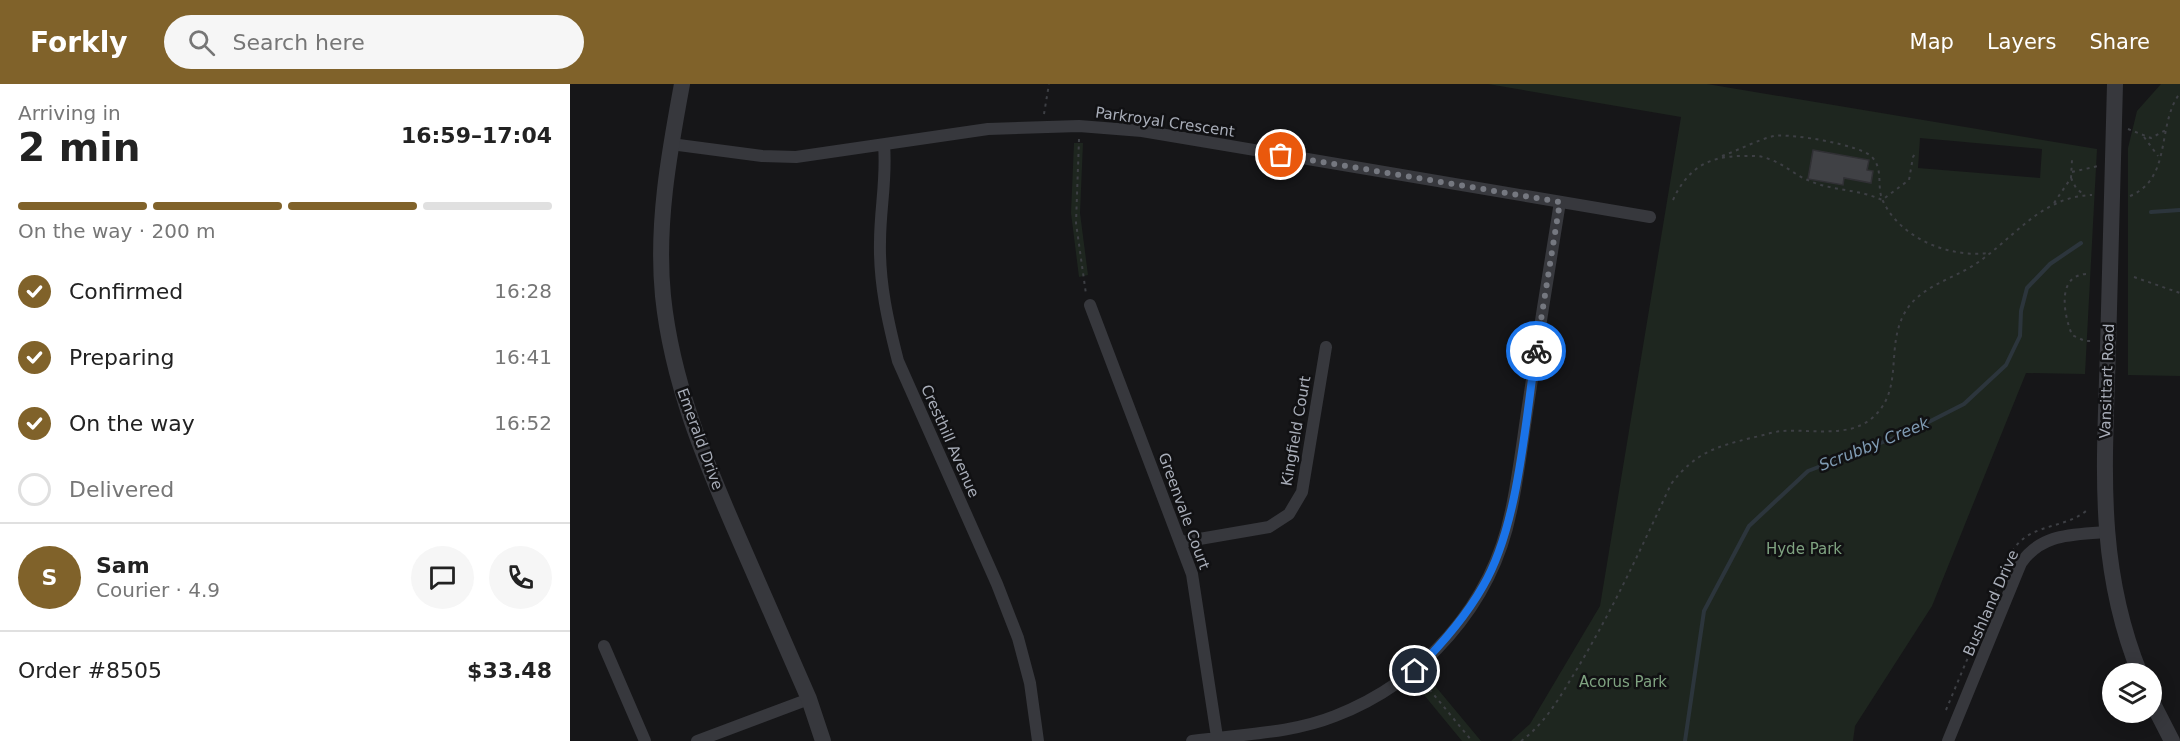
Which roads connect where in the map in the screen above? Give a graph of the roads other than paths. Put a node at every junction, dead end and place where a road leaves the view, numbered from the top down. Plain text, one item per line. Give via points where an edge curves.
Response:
1 (682, 84) edge
2 (2115, 84) edge
3 (671, 144) junction
4 (884, 145) junction
5 (1560, 202) junction
6 (1650, 217) dead end
7 (1090, 305) road end
8 (1326, 347) dead end
9 (2105, 531) junction
10 (1182, 542) junction
11 (604, 646) dead end
12 (2136, 663) edge
13 (808, 699) junction
14 (2162, 721) edge
15 (1217, 737) junction
16 (645, 741) edge
17 (697, 741) edge
18 (823, 741) edge
19 (1038, 741) edge
20 (1192, 741) edge
21 (1948, 741) edge
22 (2172, 741) edge

1 - 3 street, Emerald Drive
2 - 9 street, Vansittart Road
3 - 4 street, Parkroyal Crescent via 796,157
3 - 13 street, Emerald Drive via 662,225 662,266 667,322 679,380 702,452
4 - 5 street, Parkroyal Crescent via 988,129 1079,126 1142,131
4 - 19 street, Cresthill Avenue via 881,279 898,361 1018,638 1030,683
5 - 6 street, Parkroyal Crescent
5 - 15 street via 1511,513 1485,584 1445,641 1393,687 1334,717 1296,727
7 - 10 street, Greenvale Court
8 - 10 street, Kingfield Court via 1302,492 1289,514 1269,527
9 - 12 street, Vansittart Road via 2120,615
9 - 21 street, Bushland Drive via 2062,535 2030,550
10 - 15 street, Greenvale Court via 1198,601
11 - 16 street
13 - 17 street
13 - 18 street, Emerald Drive
14 - 22 street
15 - 20 street

